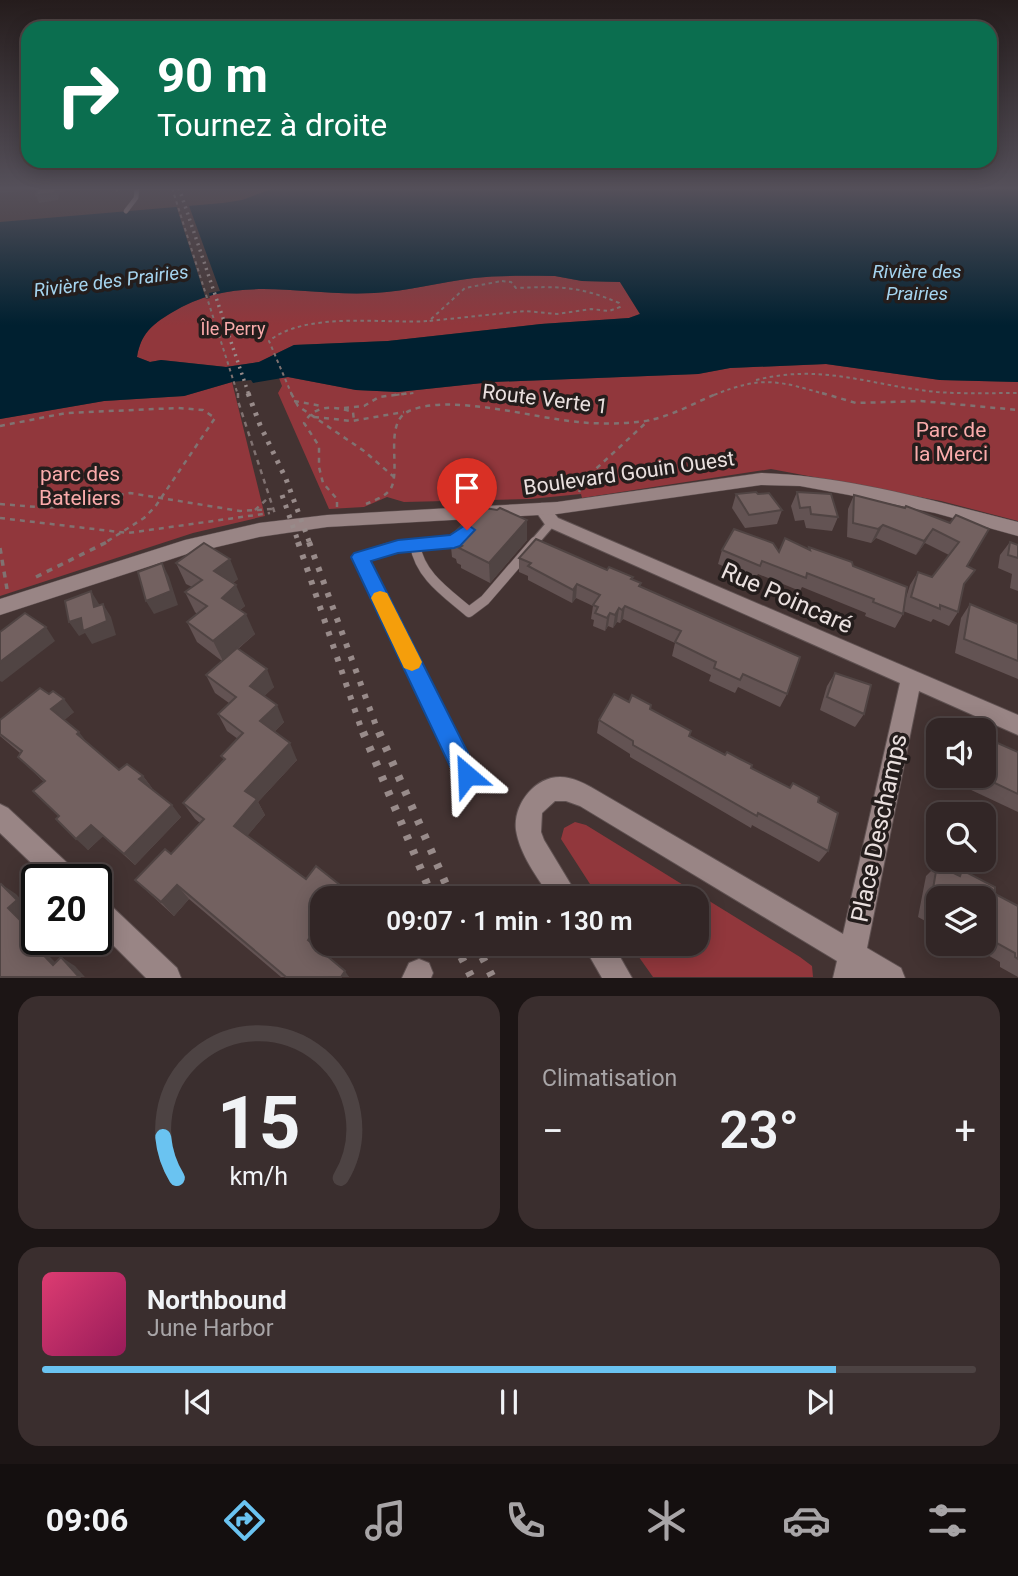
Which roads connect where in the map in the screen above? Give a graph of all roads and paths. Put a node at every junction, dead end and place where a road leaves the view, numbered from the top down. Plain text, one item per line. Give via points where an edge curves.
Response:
1 (187, 234) edge
2 (429, 321) junction
3 (753, 382) junction
4 (414, 393) dead end
5 (1018, 393) edge
6 (294, 401) junction
7 (324, 407) junction
8 (341, 408) junction
9 (1018, 410) edge
10 (406, 412) junction
11 (310, 415) junction
12 (649, 420) junction
13 (354, 421) junction
14 (0, 426) edge
15 (394, 477) junction
16 (162, 496) junction
17 (577, 497) dead end
18 (380, 498) dead end
19 (268, 499) junction
20 (0, 504) edge
21 (337, 507) dead end
22 (272, 509) junction
23 (253, 511) junction
24 (547, 516) junction
25 (0, 518) edge
26 (467, 523) junction
27 (1018, 529) edge
28 (122, 532) junction
29 (415, 545) junction
30 (0, 548) edge
31 (32, 580) dead end
32 (15, 586) dead end
33 (7, 588) junction
34 (3, 601) edge
35 (911, 679) junction
36 (1018, 725) edge
37 (467, 775) dead end
38 (0, 816) edge
39 (50, 864) edge
40 (559, 886) edge
41 (112, 925) edge
42 (604, 956) edge
43 (850, 966) edge
44 (167, 978) edge
45 (618, 978) edge
46 (891, 978) edge

1 - 19 path
2 - 2 path via 525,311 609,311 620,305 590,290 516,288 502,281 466,288
2 - 6 path via 311,325 276,334 270,345
3 - 5 path via 780,374 828,373 937,391
3 - 9 path, Route Verte 1 via 786,383 861,404 920,401
3 - 12 path, Route Verte 1
4 - 8 path
6 - 7 path
6 - 11 path
7 - 8 path
7 - 11 path
8 - 13 path via 353,412
10 - 12 path, Route Verte 1 via 448,404 591,423
10 - 13 path, Route Verte 1
10 - 15 path via 395,429
11 - 13 path, Route Verte 1
11 - 15 path
11 - 21 path via 305,427 317,441 323,483 337,499
12 - 17 path via 586,478
14 - 16 path via 66,413 178,408 208,412 215,420
15 - 18 path
16 - 20 path via 115,493 43,508
16 - 23 path
16 - 28 path via 144,518
19 - 22 path
19 - 23 path
22 - 23 path
22 - 28 path via 276,516 261,512
24 - 26 street, Boulevard Gouin Ouest
24 - 27 street, Boulevard Gouin Ouest via 772,479 861,491
24 - 29 lane via 485,600 469,612 426,572
24 - 35 street, Rue Poincaré
25 - 28 path
26 - 29 lane via 454,541
26 - 34 street, Boulevard Gouin Ouest via 341,520 259,530
28 - 31 path
29 - 37 lane via 360,557
30 - 33 path
32 - 33 path
33 - 34 path
35 - 36 street, Rue Poincaré
35 - 43 street, Place Deschamps
38 - 39 street
40 - 43 street via 527,828 531,807 557,788 575,791
41 - 44 street
42 - 45 street
43 - 46 street

